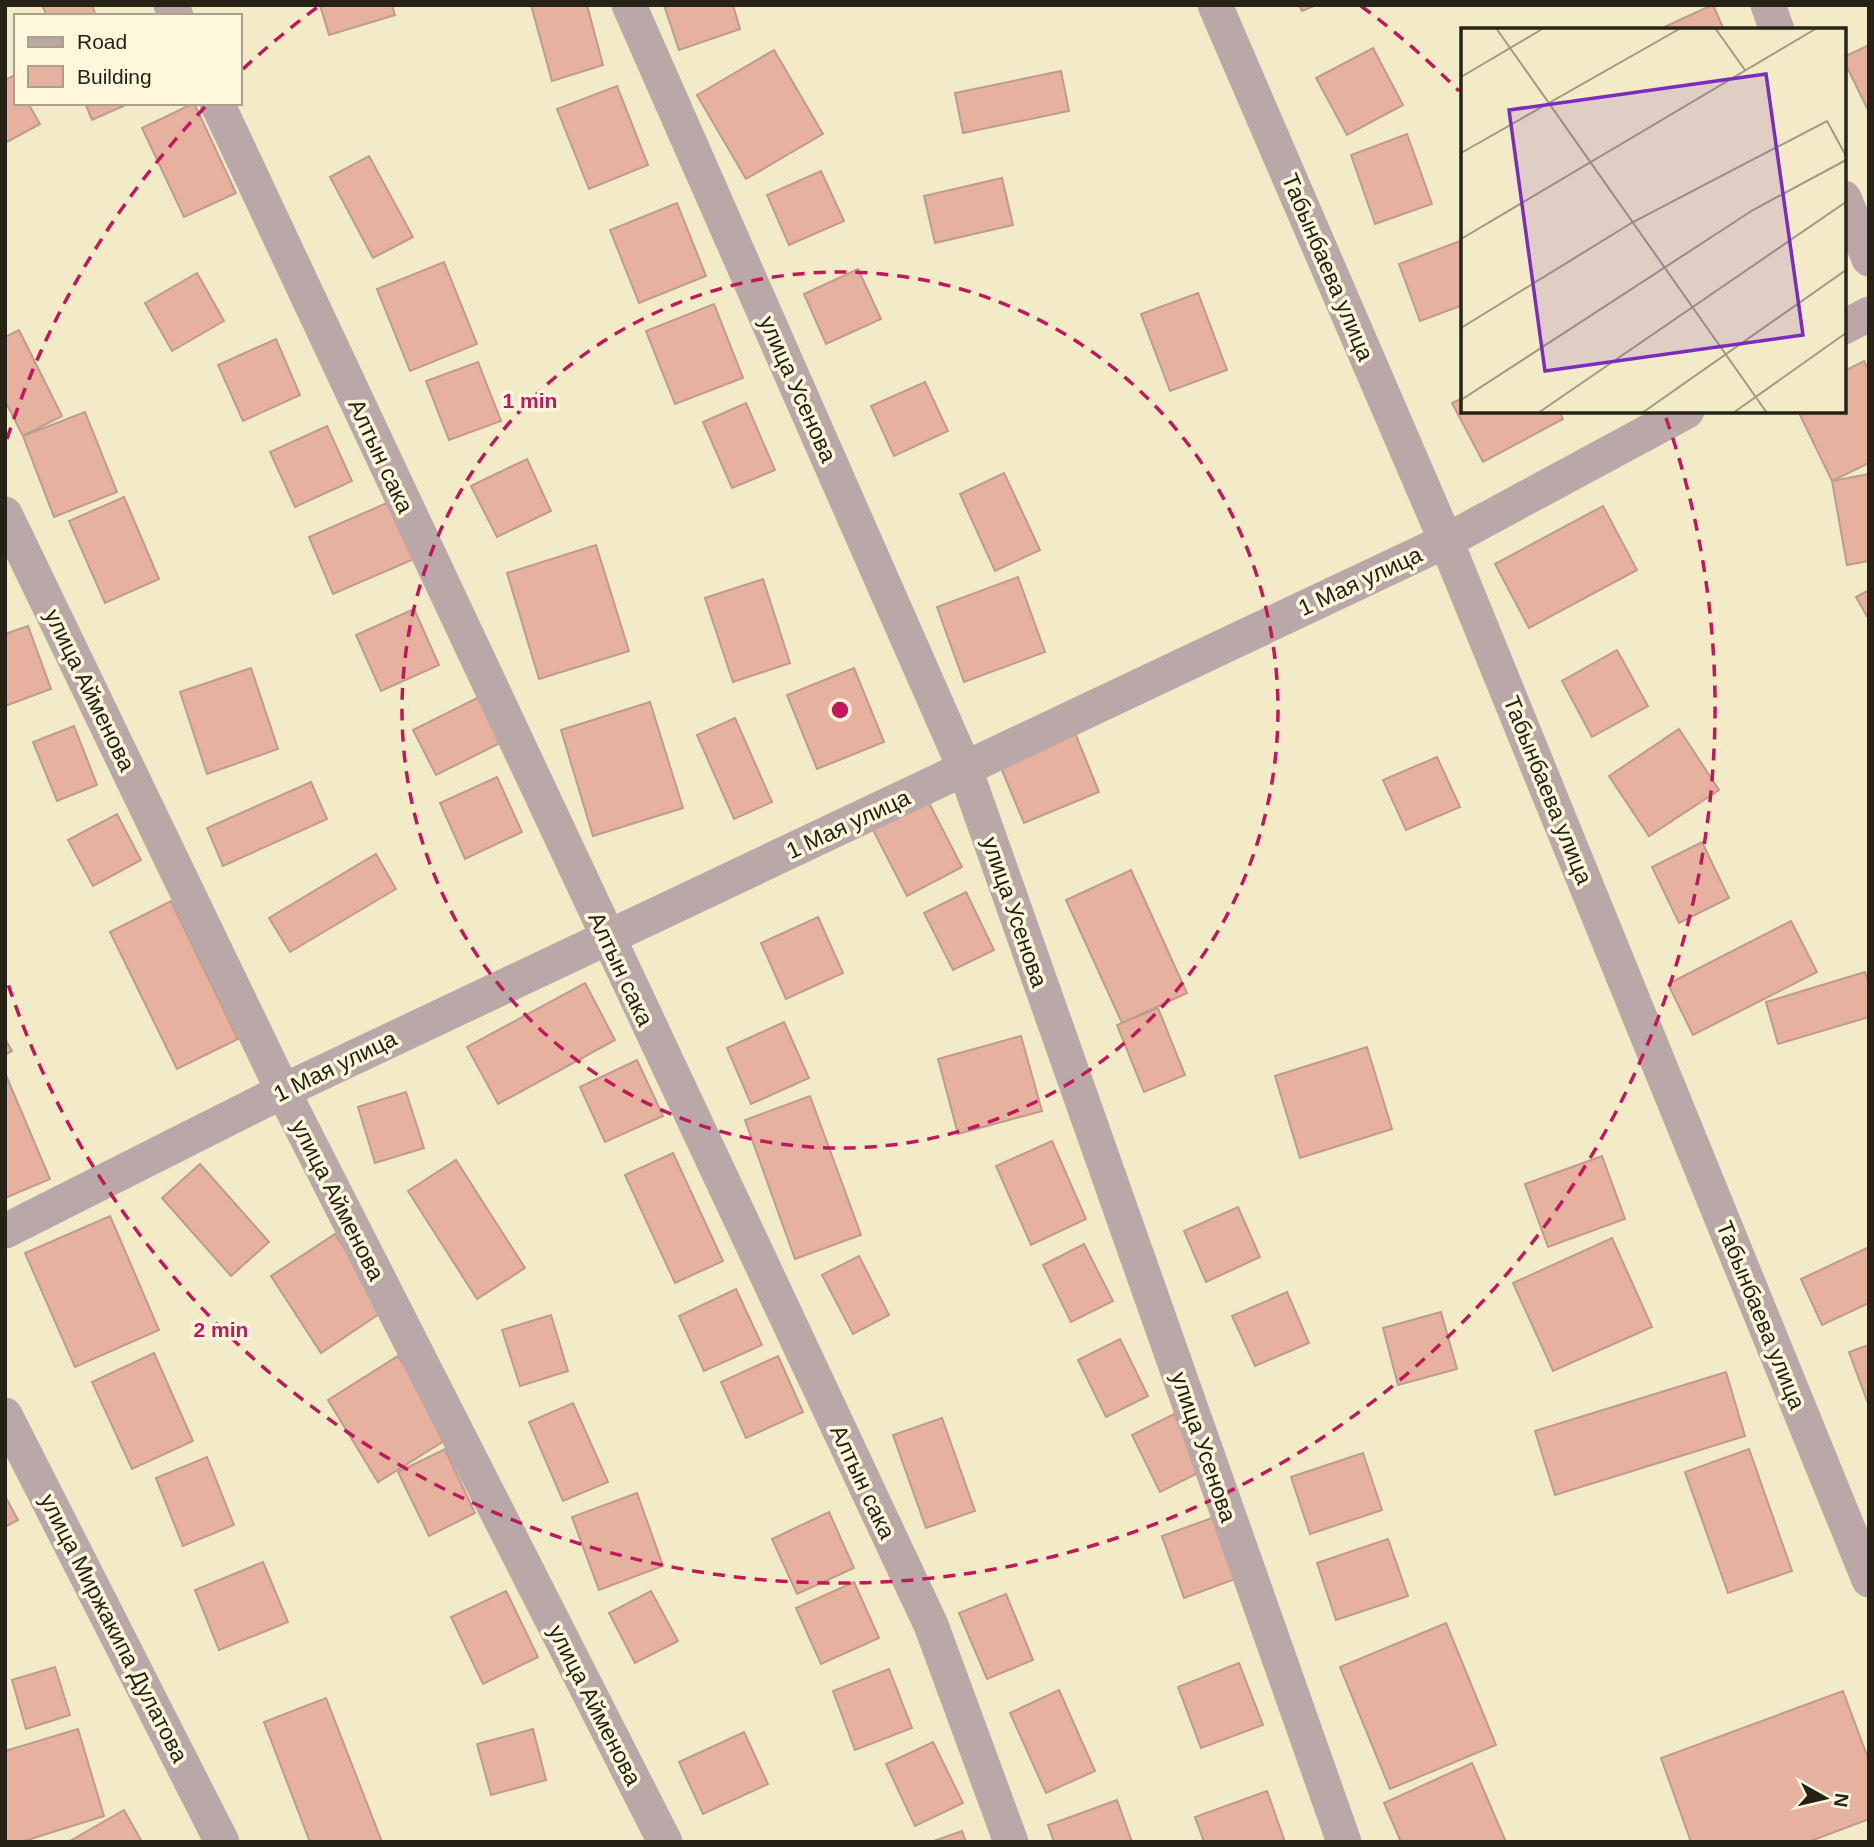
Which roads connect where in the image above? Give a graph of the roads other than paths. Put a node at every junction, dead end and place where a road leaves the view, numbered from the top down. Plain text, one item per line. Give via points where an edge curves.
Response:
1 (629, 5) edge
2 (1215, 5) edge
3 (1768, 5) edge
4 (1776, 28) edge
5 (218, 105) edge
6 (1846, 203) edge
7 (1869, 259) edge
8 (1869, 314) edge
9 (1846, 326) edge
10 (1683, 413) edge
11 (5, 514) edge
12 (1446, 541) junction
13 (965, 769) junction
14 (606, 937) junction
15 (283, 1091) junction
16 (5, 1231) edge
17 (5, 1415) edge
18 (1869, 1580) edge
19 (222, 1842) edge
20 (665, 1842) edge
21 (1011, 1842) edge
22 (1344, 1842) edge

1 - 13 street, улица Усенова
2 - 12 street, Табынбаева улица
3 - 4 street
5 - 14 street, Алтын сака
6 - 7 street
8 - 9 street
10 - 12 street, 1 Мая улица
11 - 15 street, улица Айменова
12 - 13 street, 1 Мая улица
12 - 18 street, Табынбаева улица
13 - 14 street, 1 Мая улица
13 - 22 street, улица Усенова
14 - 15 street, 1 Мая улица
14 - 21 street, Алтын сака via 930,1625
15 - 16 street, 1 Мая улица
15 - 20 street, улица Айменова
17 - 19 street, улица Миржакипа Дулатова

